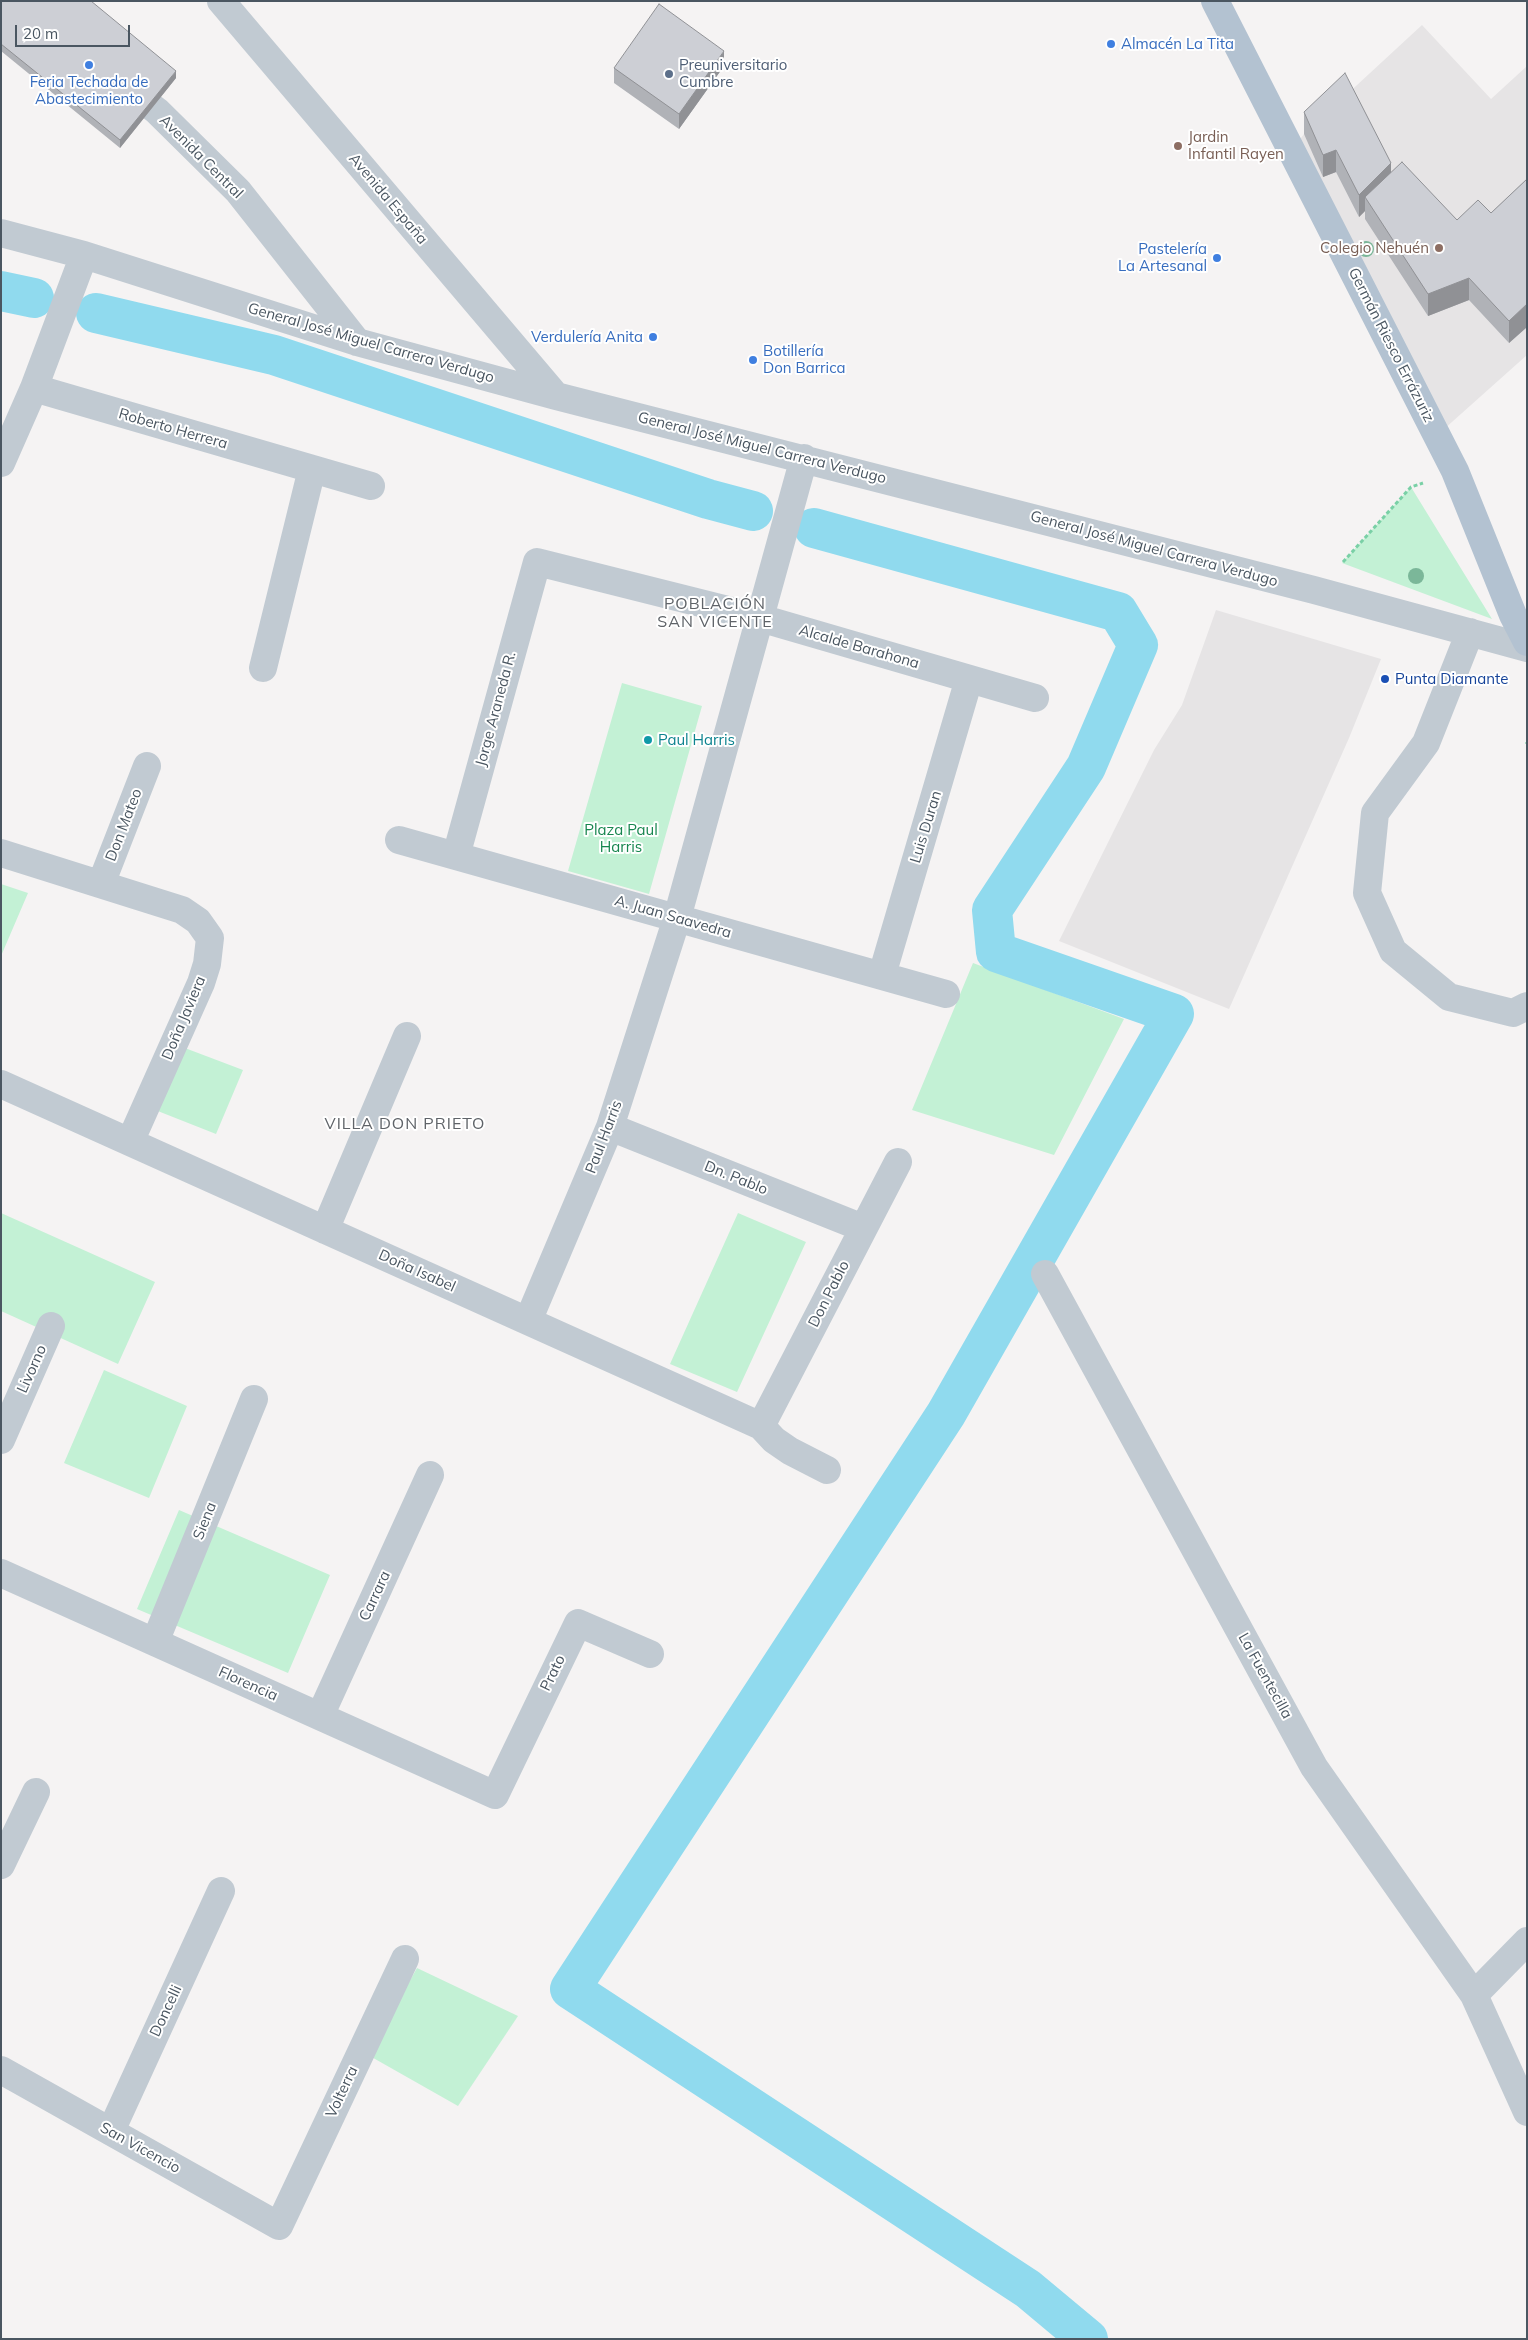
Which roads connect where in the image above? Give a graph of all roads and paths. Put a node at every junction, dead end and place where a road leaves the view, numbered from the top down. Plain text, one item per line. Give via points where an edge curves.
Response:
1 (220, 1) edge
2 (1214, 1) edge
3 (102, 69) edge
4 (1, 233) edge
5 (84, 255) junction
6 (357, 342) junction
7 (34, 388) junction
8 (556, 396) junction
9 (8, 430) edge
10 (804, 458) junction
11 (1, 463) edge
12 (312, 469) junction
13 (1456, 471) junction
14 (371, 486) dead end
15 (537, 562) joint
16 (1314, 590) junction
17 (760, 618) junction
18 (1470, 632) junction
19 (1527, 642) edge
20 (1527, 648) edge
21 (263, 668) dead end
22 (969, 679) junction
23 (1035, 698) dead end
24 (147, 766) dead end
25 (399, 840) dead end
26 (1, 853) edge
27 (456, 856) junction
28 (101, 884) junction
29 (677, 918) junction
30 (882, 975) junction
31 (946, 994) dead end
32 (1527, 1006) edge
33 (407, 1036) dead end
34 (1, 1084) edge
35 (610, 1127) junction
36 (130, 1142) junction
37 (898, 1162) dead end
38 (863, 1228) junction
39 (325, 1230) junction
40 (1045, 1274) dead end
41 (528, 1321) junction
42 (51, 1326) dead end
43 (254, 1399) dead end
44 (761, 1426) junction
45 (1, 1440) edge
46 (827, 1470) dead end
47 (430, 1475) dead end
48 (1, 1573) edge
49 (155, 1642) junction
50 (650, 1654) dead end
51 (320, 1716) junction
52 (36, 1792) dead end
53 (494, 1795) joint
54 (1, 1864) edge
55 (220, 1891) dead end
56 (1527, 1941) edge
57 (405, 1959) dead end
58 (1474, 1995) junction
59 (1, 2070) edge
60 (1527, 2112) edge
61 (111, 2131) junction
62 (279, 2226) joint

1 - 8 street, Avenida España
2 - 13 main road, Germán Riesco Errázuriz
3 - 6 street, Avenida Central via 157,112 238,191
4 - 5 street, General José Miguel Carrera Verdugo
5 - 6 street, General José Miguel Carrera Verdugo
5 - 7 street
6 - 8 street, General José Miguel Carrera Verdugo
7 - 9 street
7 - 12 street, Roberto Herrera
8 - 10 street, General José Miguel Carrera Verdugo
9 - 11 street
10 - 16 street, General José Miguel Carrera Verdugo
10 - 17 street, Paul Harris
12 - 14 street, Roberto Herrera
12 - 21 street
13 - 16 path via 1411,487
13 - 19 main road, Germán Riesco Errázuriz via 1513,615
15 - 17 street, Alcalde Barahona
15 - 27 street, Jorge Araneda R.
16 - 18 street, General José Miguel Carrera Verdugo
17 - 22 street, Alcalde Barahona
17 - 29 street, Paul Harris
18 - 20 street, General José Miguel Carrera Verdugo
18 - 32 street via 1426,743 1375,813 1367,892 1394,951 1449,997 1514,1013
22 - 23 street, Alcalde Barahona
22 - 30 street, Luis Duran
24 - 28 street, Don Mateo
25 - 27 street, A. Juan Saavedra
26 - 28 street, Doña Javiera
27 - 29 street, A. Juan Saavedra
28 - 36 street, Doña Javiera via 182,910 198,921 210,938 201,983
29 - 30 street, A. Juan Saavedra
29 - 35 street, Paul Harris
30 - 31 street, A. Juan Saavedra
33 - 39 street
34 - 36 street, Doña Isabel
35 - 38 street, Dn. Pablo
35 - 41 street, Paul Harris
36 - 39 street, Doña Isabel
37 - 38 street, Don Pablo
38 - 44 street, Don Pablo
39 - 41 street, Doña Isabel
40 - 58 street, La Fuentecilla via 1314,1767
41 - 44 street, Doña Isabel
42 - 45 street, Livorno
43 - 49 street, Siena
44 - 46 street, Doña Isabel via 790,1451
47 - 51 street, Carrara
48 - 49 street, Florencia
49 - 51 street, Florencia
50 - 53 street, Prato via 578,1623
51 - 53 street, Florencia
52 - 54 street
55 - 61 street, Doncelli
56 - 58 street
57 - 62 street, Volterra
58 - 60 street, La Fuentecilla
59 - 61 street, San Vicencio
61 - 62 street, San Vicencio

